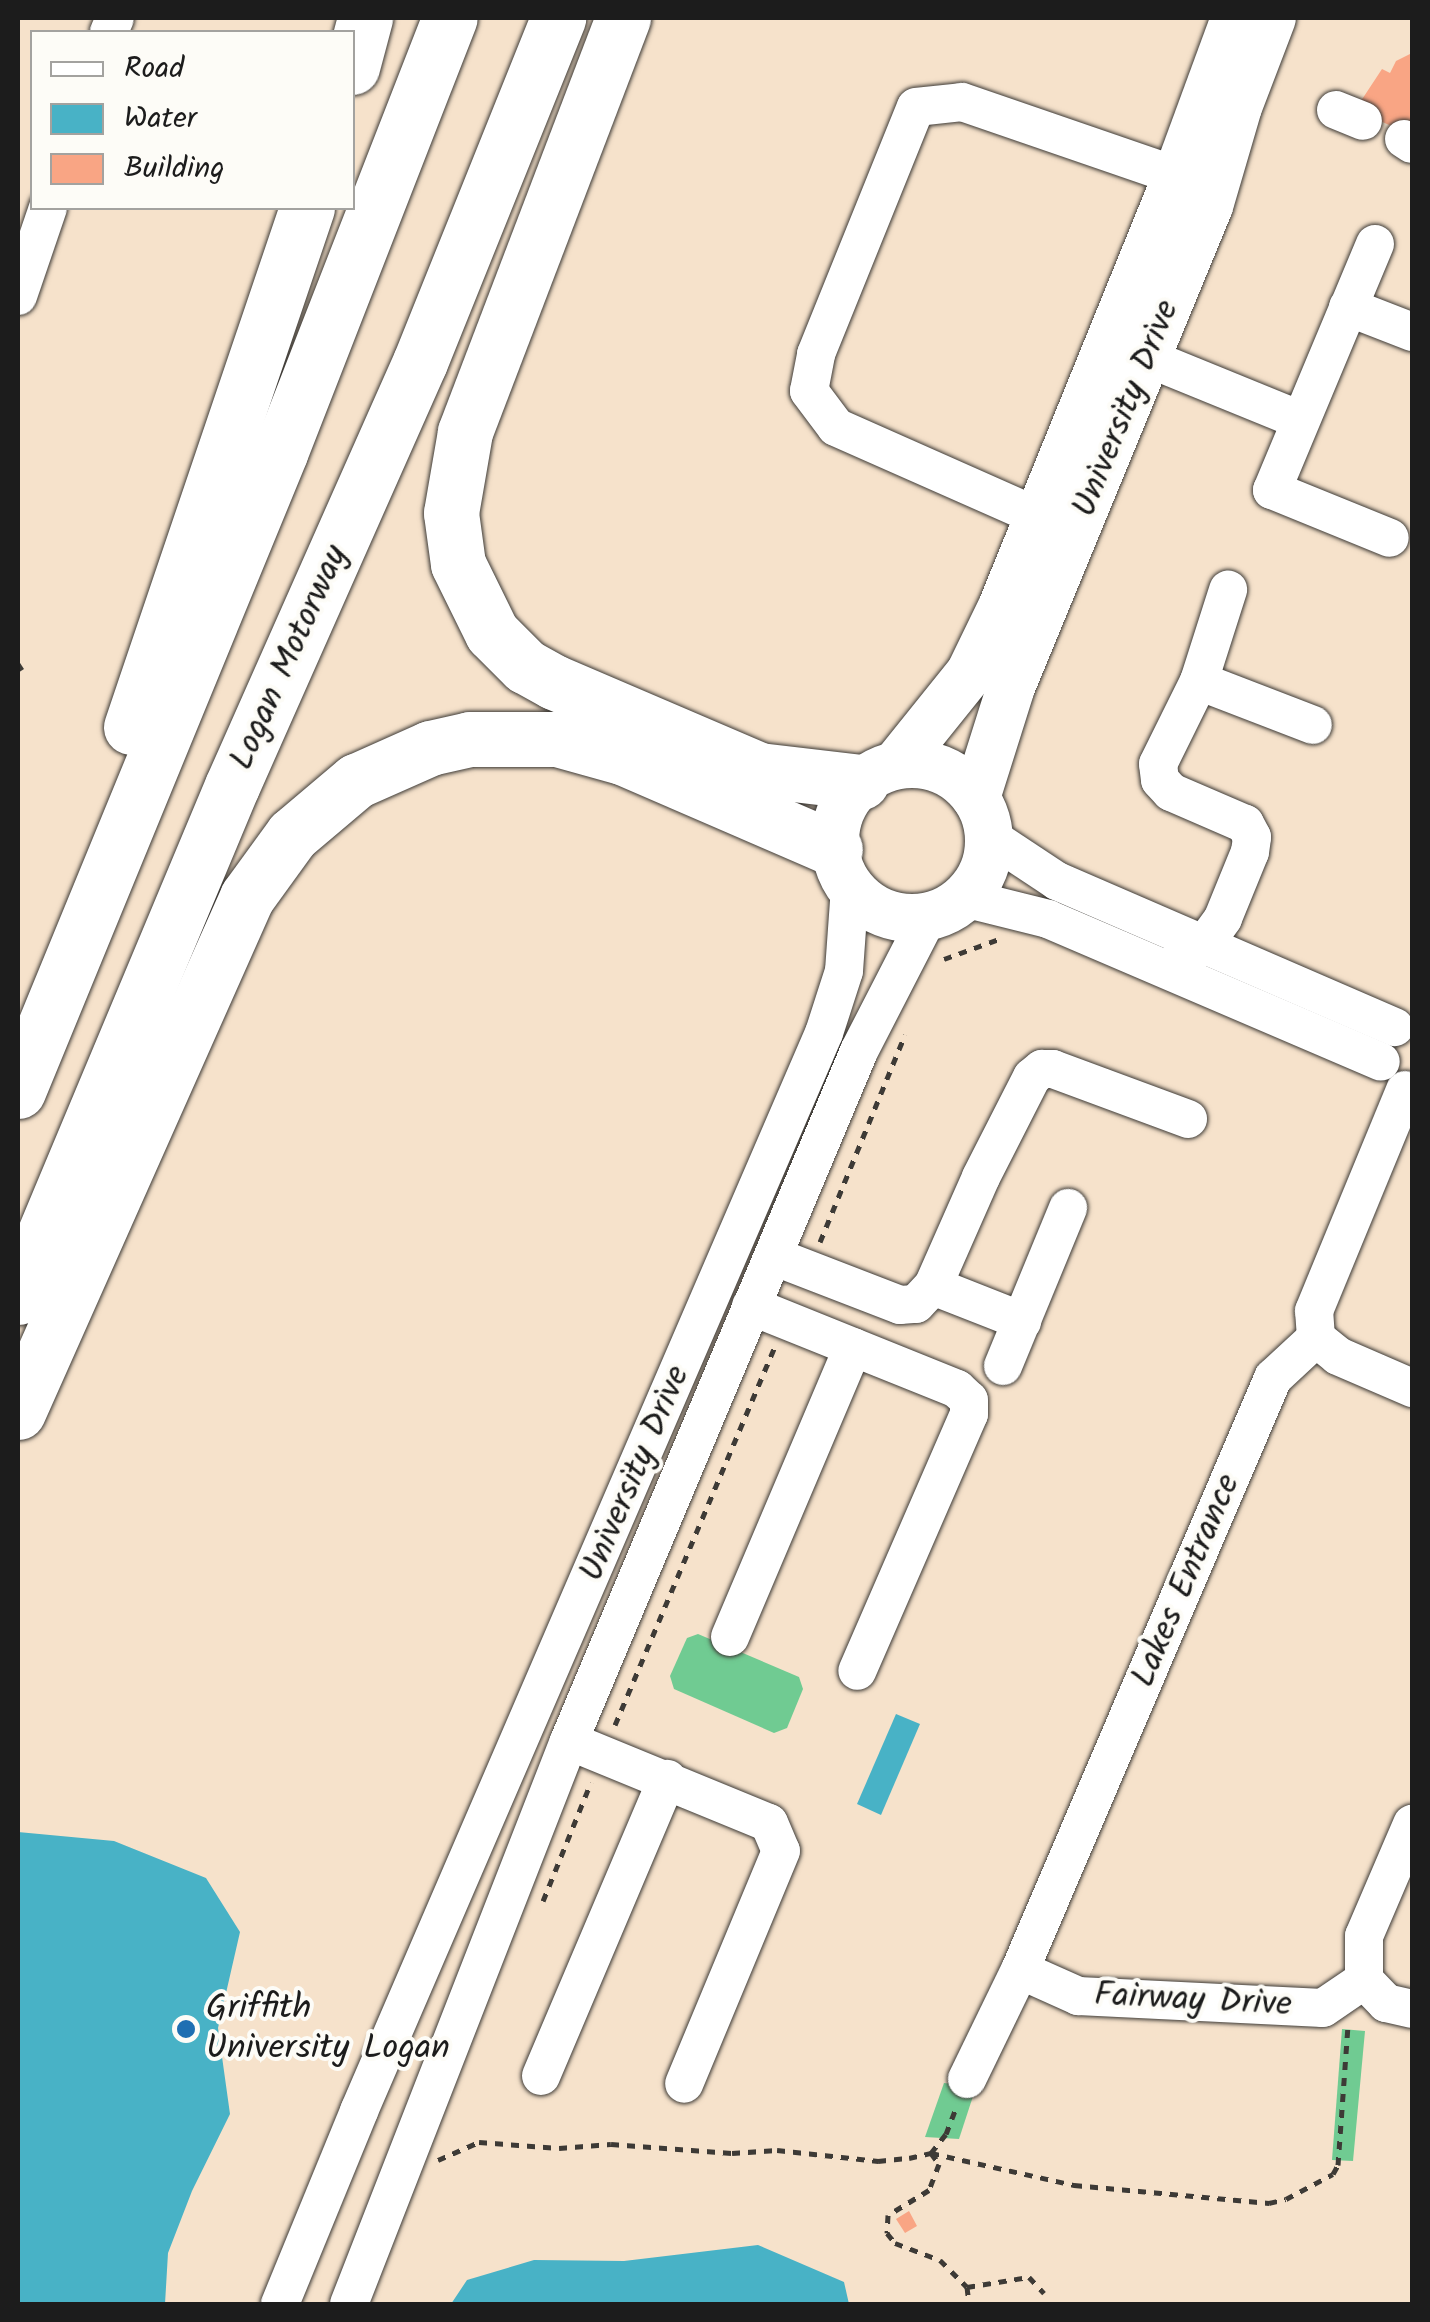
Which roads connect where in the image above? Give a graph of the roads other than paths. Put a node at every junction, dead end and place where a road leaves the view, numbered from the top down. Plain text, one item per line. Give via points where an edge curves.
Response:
1 (365, 18) edge
2 (450, 18) edge
3 (558, 18) edge
4 (623, 18) edge
5 (1236, 18) edge
6 (1272, 18) edge
7 (355, 56) edge
8 (1177, 176) junction
9 (47, 210) edge
10 (305, 210) edge
11 (1375, 244) dead end
12 (18, 296) edge
13 (1348, 307) junction
14 (1412, 332) edge
15 (1148, 358) junction
16 (1300, 420) junction
17 (1039, 518) junction
18 (1390, 538) dead end
19 (1228, 590) dead end
20 (1198, 681) junction
21 (1313, 725) dead end
22 (879, 773) junction
23 (982, 817) junction
24 (842, 868) junction
25 (94, 906) junction
26 (946, 907) junction
27 (1203, 946) junction
28 (1169, 967) junction
29 (1404, 1024) edge
30 (1399, 1081) edge
31 (18, 1091) edge
32 (1188, 1119) dead end
33 (1068, 1208) dead end
34 (773, 1256) junction
35 (933, 1286) junction
36 (18, 1297) edge
37 (769, 1313) junction
38 (1022, 1321) junction
39 (1316, 1338) junction
40 (853, 1347) junction
41 (1004, 1366) dead end
42 (1412, 1388) edge
43 (18, 1412) edge
44 (730, 1637) dead end
45 (858, 1672) dead end
46 (586, 1747) junction
47 (667, 1779) junction
48 (1412, 1824) edge
49 (518, 1874) junction
50 (1020, 1970) junction
51 (1364, 1980) junction
52 (1412, 2008) edge
53 (388, 2051) junction
54 (541, 2076) dead end
55 (967, 2079) road end
56 (684, 2084) dead end
57 (280, 2304) edge
58 (349, 2304) edge

1 - 7 highway
2 - 25 highway
3 - 36 highway, Logan Motorway via 412,379 194,874
4 - 22 highway via 464,432 451,501 458,564 492,632 526,666 554,682 759,770
5 - 8 main road, University Drive
6 - 15 main road, University Drive
8 - 17 main road, University Drive
8 - 17 street via 962,102 916,108 816,354 809,391 836,428
9 - 12 street
10 - 25 highway via 120,757
11 - 13 street
13 - 14 street
13 - 16 street
15 - 16 street
15 - 23 main road, University Drive via 1012,687
16 - 18 street via 1272,490
17 - 22 main road, University Drive via 970,672
19 - 20 street
20 - 21 street
20 - 27 street via 1158,764 1160,780 1171,792 1231,815 1252,837 1223,918
22 - 23 main road via 920,763 941,769 961,781
22 - 24 main road via 840,812
23 - 26 main road via 987,859
23 - 27 street via 1057,881
24 - 26 main road via 885,914
24 - 43 highway via 622,757 557,739 457,742 356,781 292,835 246,897
24 - 53 street, University Drive via 844,972 824,1032
25 - 31 highway
26 - 28 street via 1048,918
26 - 34 street, University Drive via 859,1051
27 - 28 street
27 - 29 street
28 - 30 street
29 - 30 street via 1386,1037
30 - 39 street via 1314,1311
32 - 35 street via 1042,1069 981,1178
33 - 38 street
34 - 35 street via 900,1305 916,1304
34 - 37 street, University Drive
35 - 38 street
37 - 40 street
37 - 46 street, University Drive
38 - 41 street
39 - 42 street via 1338,1356
39 - 50 street, Lakes Entrance via 1273,1378
40 - 44 street
40 - 45 street via 958,1389 969,1400 969,1414
46 - 47 street
46 - 49 street, University Drive
47 - 54 street
47 - 56 street via 769,1823 781,1851
48 - 51 street via 1364,1936
49 - 53 street, University Drive via 468,1946 422,2066 411,2067
49 - 58 street, University Drive
50 - 51 street, Fairway Drive via 1078,1996 1323,2008
50 - 55 street, Lakes Entrance
51 - 52 street via 1386,2003
53 - 57 street, University Drive

